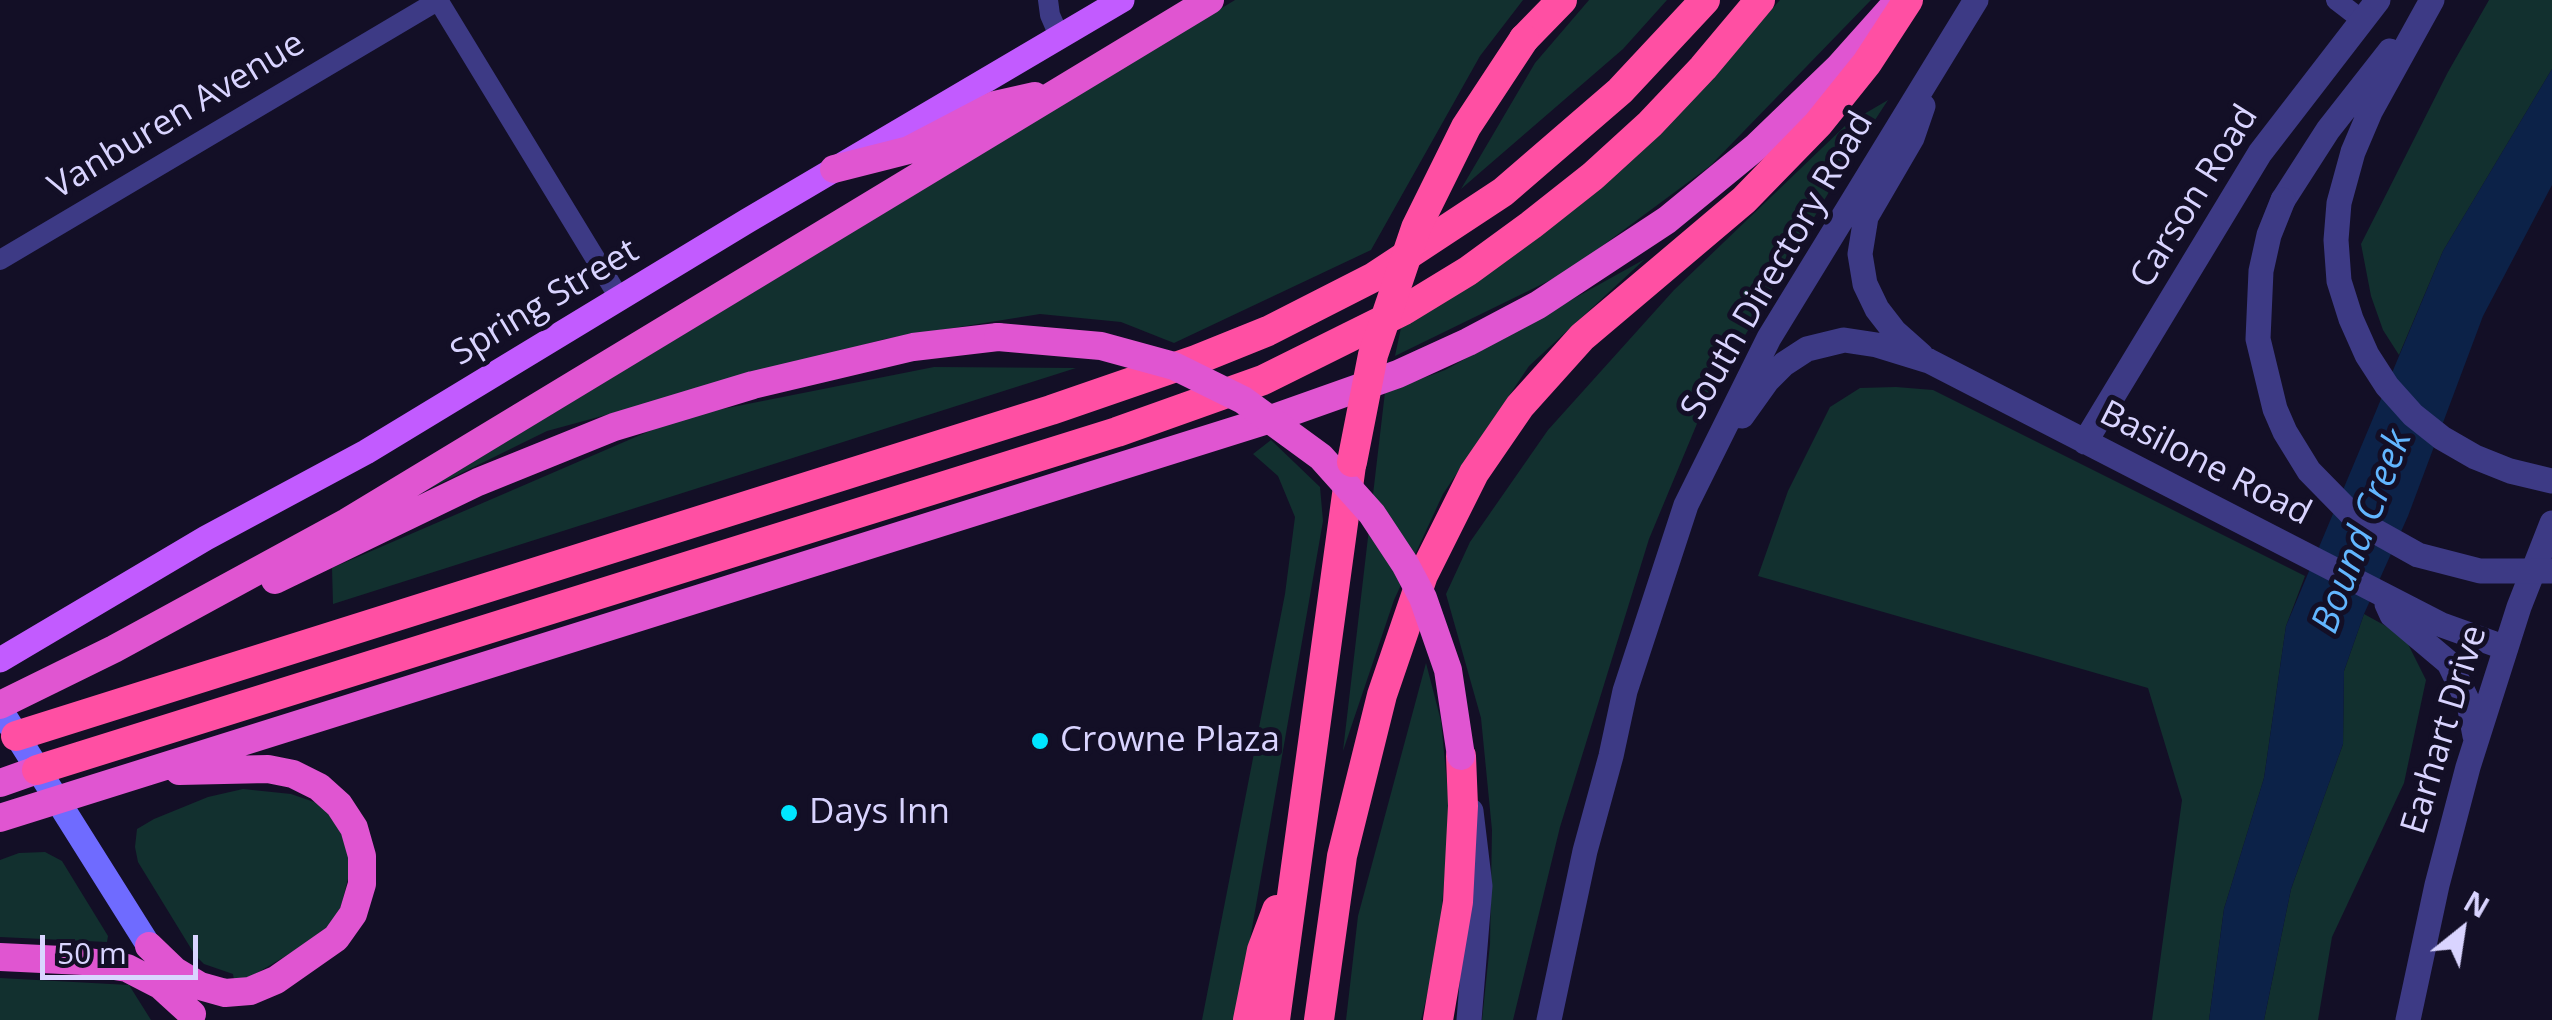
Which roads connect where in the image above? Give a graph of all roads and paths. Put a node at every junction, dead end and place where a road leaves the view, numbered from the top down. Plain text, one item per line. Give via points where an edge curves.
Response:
1 (438, 0) edge
2 (1048, 0) edge
3 (1122, 0) edge
4 (1210, 0) edge
5 (1553, 0) edge
6 (1562, 0) edge
7 (1705, 0) edge
8 (1760, 0) edge
9 (1898, 0) edge
10 (1908, 0) edge
11 (1976, 0) edge
12 (2336, 0) edge
13 (2431, 0) edge
14 (2370, 10) edge
15 (1060, 38) junction
16 (1524, 39) junction
17 (1938, 63) junction
18 (1056, 92) junction
19 (834, 169) junction
20 (0, 260) edge
21 (620, 299) junction
22 (1929, 361) junction
23 (2085, 442) junction
24 (1703, 470) junction
25 (2552, 480) edge
26 (2552, 523) edge
27 (2552, 571) edge
28 (2383, 595) junction
29 (142, 634) junction
30 (2506, 648) junction
31 (0, 660) edge
32 (1625, 691) junction
33 (0, 707) edge
34 (8, 739) edge
35 (2476, 741) junction
36 (1461, 756) junction
37 (38, 770) junction
38 (142, 772) junction
39 (0, 784) edge
40 (56, 800) junction
41 (0, 818) edge
42 (1294, 865) junction
43 (149, 946) junction
44 (0, 956) edge
45 (194, 1017) edge
46 (1248, 1020) edge
47 (1276, 1020) edge
48 (1319, 1020) edge
49 (1438, 1020) edge
50 (1469, 1020) edge
51 (1532, 1020) edge
52 (1550, 1020) edge
53 (2408, 1020) edge

1 - 20 street, Vanburen Avenue
1 - 21 street
2 - 15 street
3 - 15 main road, Spring Street
4 - 18 highway
5 - 16 highway
6 - 16 highway
7 - 34 highway via 1592,118 1502,192 1391,267 1268,330 1051,410
8 - 37 highway via 1650,124 1531,226 1404,310 1263,380 1117,432
9 - 38 highway via 1785,120 1668,220 1538,305 1434,358 1271,419
10 - 48 highway via 1811,132 1744,200 1556,364 1474,473 1423,575 1377,710 1342,856
11 - 17 street, South Directory Road
12 - 14 street
13 - 25 street via 2352,152 2339,203 2340,281 2358,338 2413,415 2458,449
13 - 27 street, bridge via 2328,130 2284,200 2261,271 2258,339 2285,432 2310,471 2359,522 2418,555 2480,571
14 - 23 street, Carson Road via 2260,154
15 - 19 main road, Spring Street
16 - 42 highway, bridge via 1466,127 1416,228 1377,338 1352,462
17 - 22 street via 1912,138 1872,202 1860,242 1865,284 1877,310
17 - 24 street, South Directory Road via 1769,338
18 - 19 highway via 995,105 909,150
18 - 29 highway via 347,522
19 - 21 main road, Spring Street
21 - 31 main road, Spring Street
22 - 23 street, Basilone Road
22 - 24 street via 1856,340 1807,349 1767,381
23 - 28 street, Basilone Road
24 - 32 street, South Directory Road
26 - 30 street, Earhart Drive
28 - 30 street, Basilone Road
28 - 35 street via 2392,615 2449,663 2469,704
29 - 33 highway
29 - 36 highway, bridge via 314,564 592,434 753,384 913,347 998,337 1101,346 1174,366 1243,400 1320,457 1372,514 1422,598 1448,670
30 - 35 street, Earhart Drive
32 - 51 street via 1600,754
32 - 52 street
33 - 34 main road
34 - 37 main road
35 - 53 street, Earhart Drive
36 - 49 highway via 1458,902
36 - 50 street via 1480,886
37 - 39 highway
37 - 40 main road
38 - 40 highway
38 - 43 highway via 253,768 307,780 348,816 363,870 353,914 336,938 264,986 238,994 200,986
40 - 41 highway
40 - 43 main road
42 - 46 highway via 1262,950
42 - 47 highway
43 - 45 street
44 - 45 highway via 127,968 160,985

